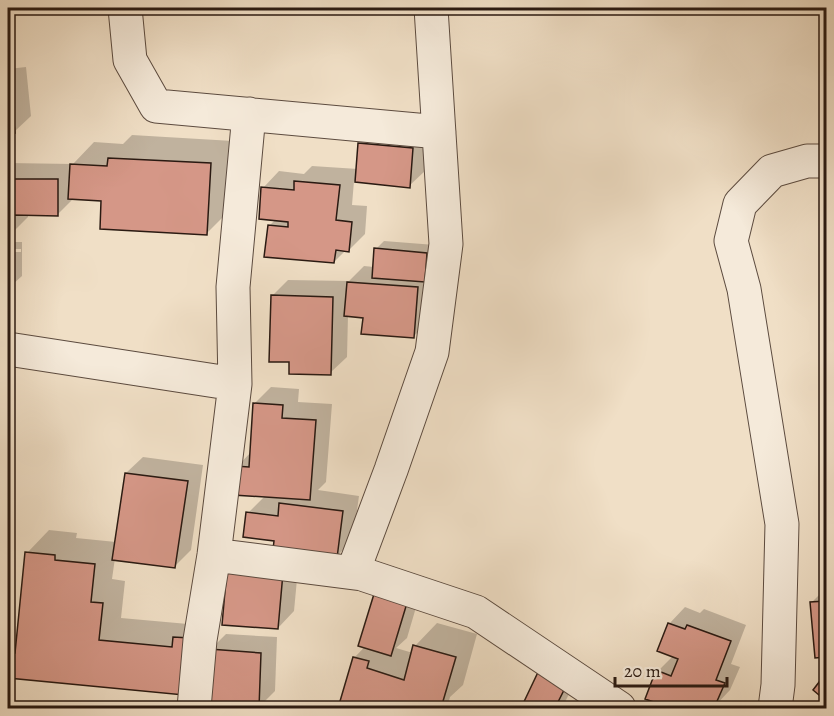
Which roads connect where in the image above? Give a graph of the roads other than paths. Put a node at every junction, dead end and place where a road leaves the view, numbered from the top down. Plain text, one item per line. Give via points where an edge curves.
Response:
1 (125, 8) edge
2 (431, 8) edge
3 (249, 114) junction
4 (439, 132) junction
5 (826, 161) edge
6 (8, 349) edge
7 (235, 384) junction
8 (214, 555) junction
9 (362, 574) junction
10 (194, 708) edge
11 (620, 708) edge
12 (775, 708) edge

1 - 3 street via 130,60 156,106
2 - 4 street
3 - 4 street
3 - 7 street via 233,287
4 - 9 street via 446,244 432,352 357,561
5 - 12 street via 807,161 772,171 740,204 731,241 744,289 782,524
6 - 7 street
7 - 8 street
8 - 9 street
8 - 10 street
9 - 11 street via 476,612

